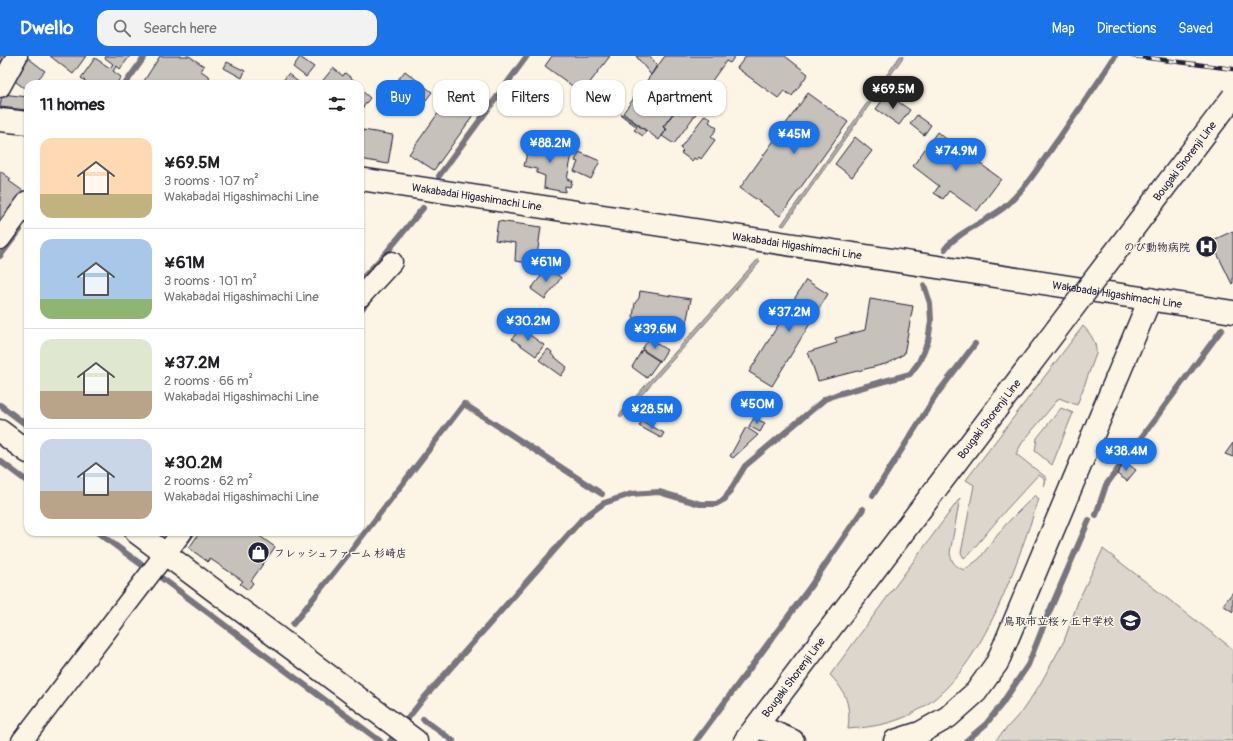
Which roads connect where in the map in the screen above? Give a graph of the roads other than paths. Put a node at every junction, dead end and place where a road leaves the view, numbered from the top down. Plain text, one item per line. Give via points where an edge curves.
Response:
1 (17, 56) edge
2 (0, 87) edge
3 (1233, 98) edge
4 (0, 120) edge
5 (24, 123) edge
6 (364, 180) edge
7 (24, 207) edge
8 (0, 239) edge
9 (392, 262) dead end
10 (364, 293) edge
11 (1150, 299) junction
12 (1233, 312) edge
13 (0, 432) edge
14 (24, 449) edge
15 (141, 536) edge
16 (179, 536) edge
17 (165, 554) junction
18 (751, 734) edge
19 (22, 741) edge
20 (416, 741) edge
21 (793, 741) edge
22 (895, 741) edge

1 - 2 street
3 - 18 main road, Bougaki Shorenji Line, bridge
4 - 5 main road
6 - 11 main road, Wakabadai Higashimachi Line
7 - 8 street
9 - 10 street
11 - 12 main road, Wakabadai Higashimachi Line
11 - 22 main road via 997,663 976,692 948,717 920,733
13 - 14 main road
15 - 17 main road
16 - 17 street
17 - 19 street
17 - 20 main road
18 - 21 main road via 770,731

